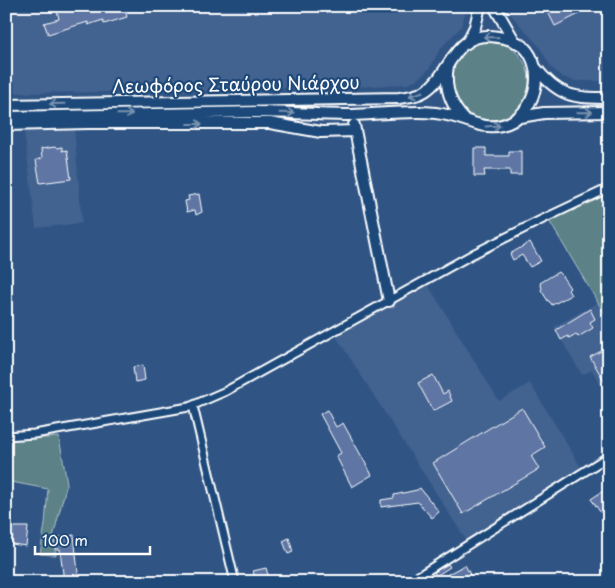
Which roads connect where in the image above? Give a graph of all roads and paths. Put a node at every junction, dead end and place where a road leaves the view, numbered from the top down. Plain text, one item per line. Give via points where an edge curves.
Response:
1 (480, 6) edge
2 (494, 6) edge
3 (515, 42) junction
4 (467, 43) junction
5 (450, 61) junction
6 (534, 66) junction
7 (609, 98) edge
8 (6, 105) edge
9 (609, 112) edge
10 (352, 115) junction
11 (6, 117) edge
12 (520, 117) junction
13 (465, 120) junction
14 (6, 125) edge
15 (355, 131) junction
16 (609, 188) edge
17 (389, 301) junction
18 (194, 406) junction
19 (6, 436) edge
20 (609, 456) edge
21 (235, 582) edge
22 (409, 582) edge

1 - 4 main road
2 - 3 main road
3 -> 4 main road via 486,36
3 - 6 main road via 527,52
4 - 5 main road, Λεωφόρος Σταύρου Νιάρχου via 455,52
5 -> 8 main road, Λεωφόρος Σταύρου Νιάρχου via 437,81 426,90 399,98
5 - 13 main road via 446,84 448,94
6 - 7 main road via 568,95 583,99
6 - 12 main road via 533,98
12 -> 9 main road, Λεωφόρος Σταύρου Νιάρχου via 544,113
11 -> 10 main road, Λεωφόρος Σταύρου Νιάρχου via 258,112
10 - 13 main road, Λεωφόρος Σταύρου Νιάρχου via 425,112
10 - 15 main road
13 -> 12 main road, Λεωφόρος Σταύρου Νιάρχου via 492,127
14 -> 15 main road via 270,123 322,132
15 - 17 main road
16 - 17 street via 491,245
17 - 18 street
18 - 19 street
18 - 21 street
20 - 22 street

